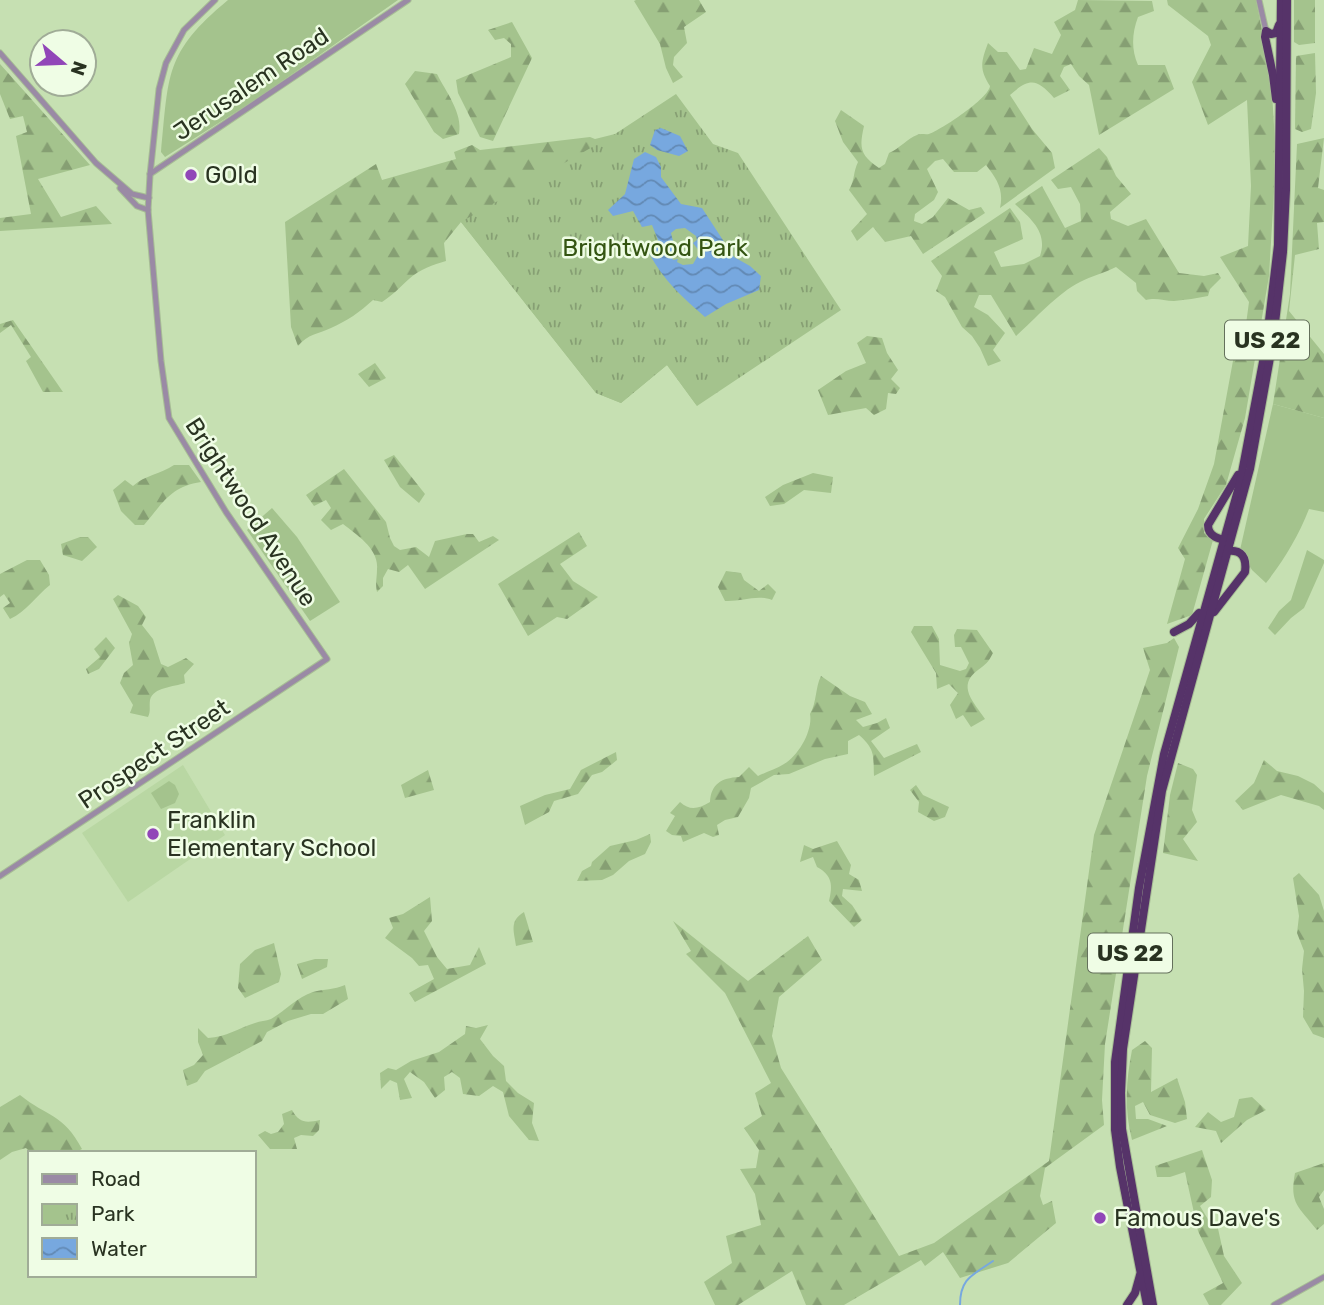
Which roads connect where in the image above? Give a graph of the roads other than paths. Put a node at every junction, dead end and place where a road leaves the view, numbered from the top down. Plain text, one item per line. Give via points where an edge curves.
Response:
1 (215, 0) edge
2 (408, 0) edge
3 (1259, 0) edge
4 (1280, 0) edge
5 (1287, 0) edge
6 (1280, 19) junction
7 (1266, 31) junction
8 (0, 53) edge
9 (1280, 137) junction
10 (149, 175) junction
11 (117, 182) junction
12 (149, 198) junction
13 (148, 210) junction
14 (1245, 460) junction
15 (1227, 546) junction
16 (1205, 605) junction
17 (1209, 620) junction
18 (1190, 653) junction
19 (327, 659) joint
20 (0, 876) edge
21 (1140, 1275) junction
22 (1324, 1277) edge
23 (1126, 1305) edge
24 (1147, 1305) edge
25 (1153, 1305) edge
26 (1274, 1305) edge

1 - 10 street, Brightwood Avenue via 184,30 166,63
2 - 10 street, Jerusalem Road
3 - 7 street
4 - 6 highway, US 22
5 - 15 highway, US 22 via 1281,279 1258,430
6 - 7 highway via 1275,34
6 - 9 highway, US 22
7 - 9 highway
8 - 11 street
9 - 14 highway, US 22 via 1274,284
10 - 12 street, Brightwood Avenue
11 - 12 street via 137,197
11 - 13 street via 137,206
12 - 13 street, Brightwood Avenue
13 - 19 street, Brightwood Avenue via 169,418 226,512
14 - 15 highway, US 22
14 - 15 highway via 1208,524 1210,533
15 - 16 highway, US 22
15 - 17 highway, US 22
15 - 17 highway via 1244,558 1245,572
16 - 18 highway, US 22
16 - 18 highway via 1196,618 1174,632 1188,636
17 - 25 highway, US 22 via 1162,791 1123,1049 1122,1129
18 - 21 highway, US 22 via 1153,803 1115,1062 1115,1130
19 - 20 street, Prospect Street
21 - 23 highway
21 - 24 highway, US 22
22 - 26 street

